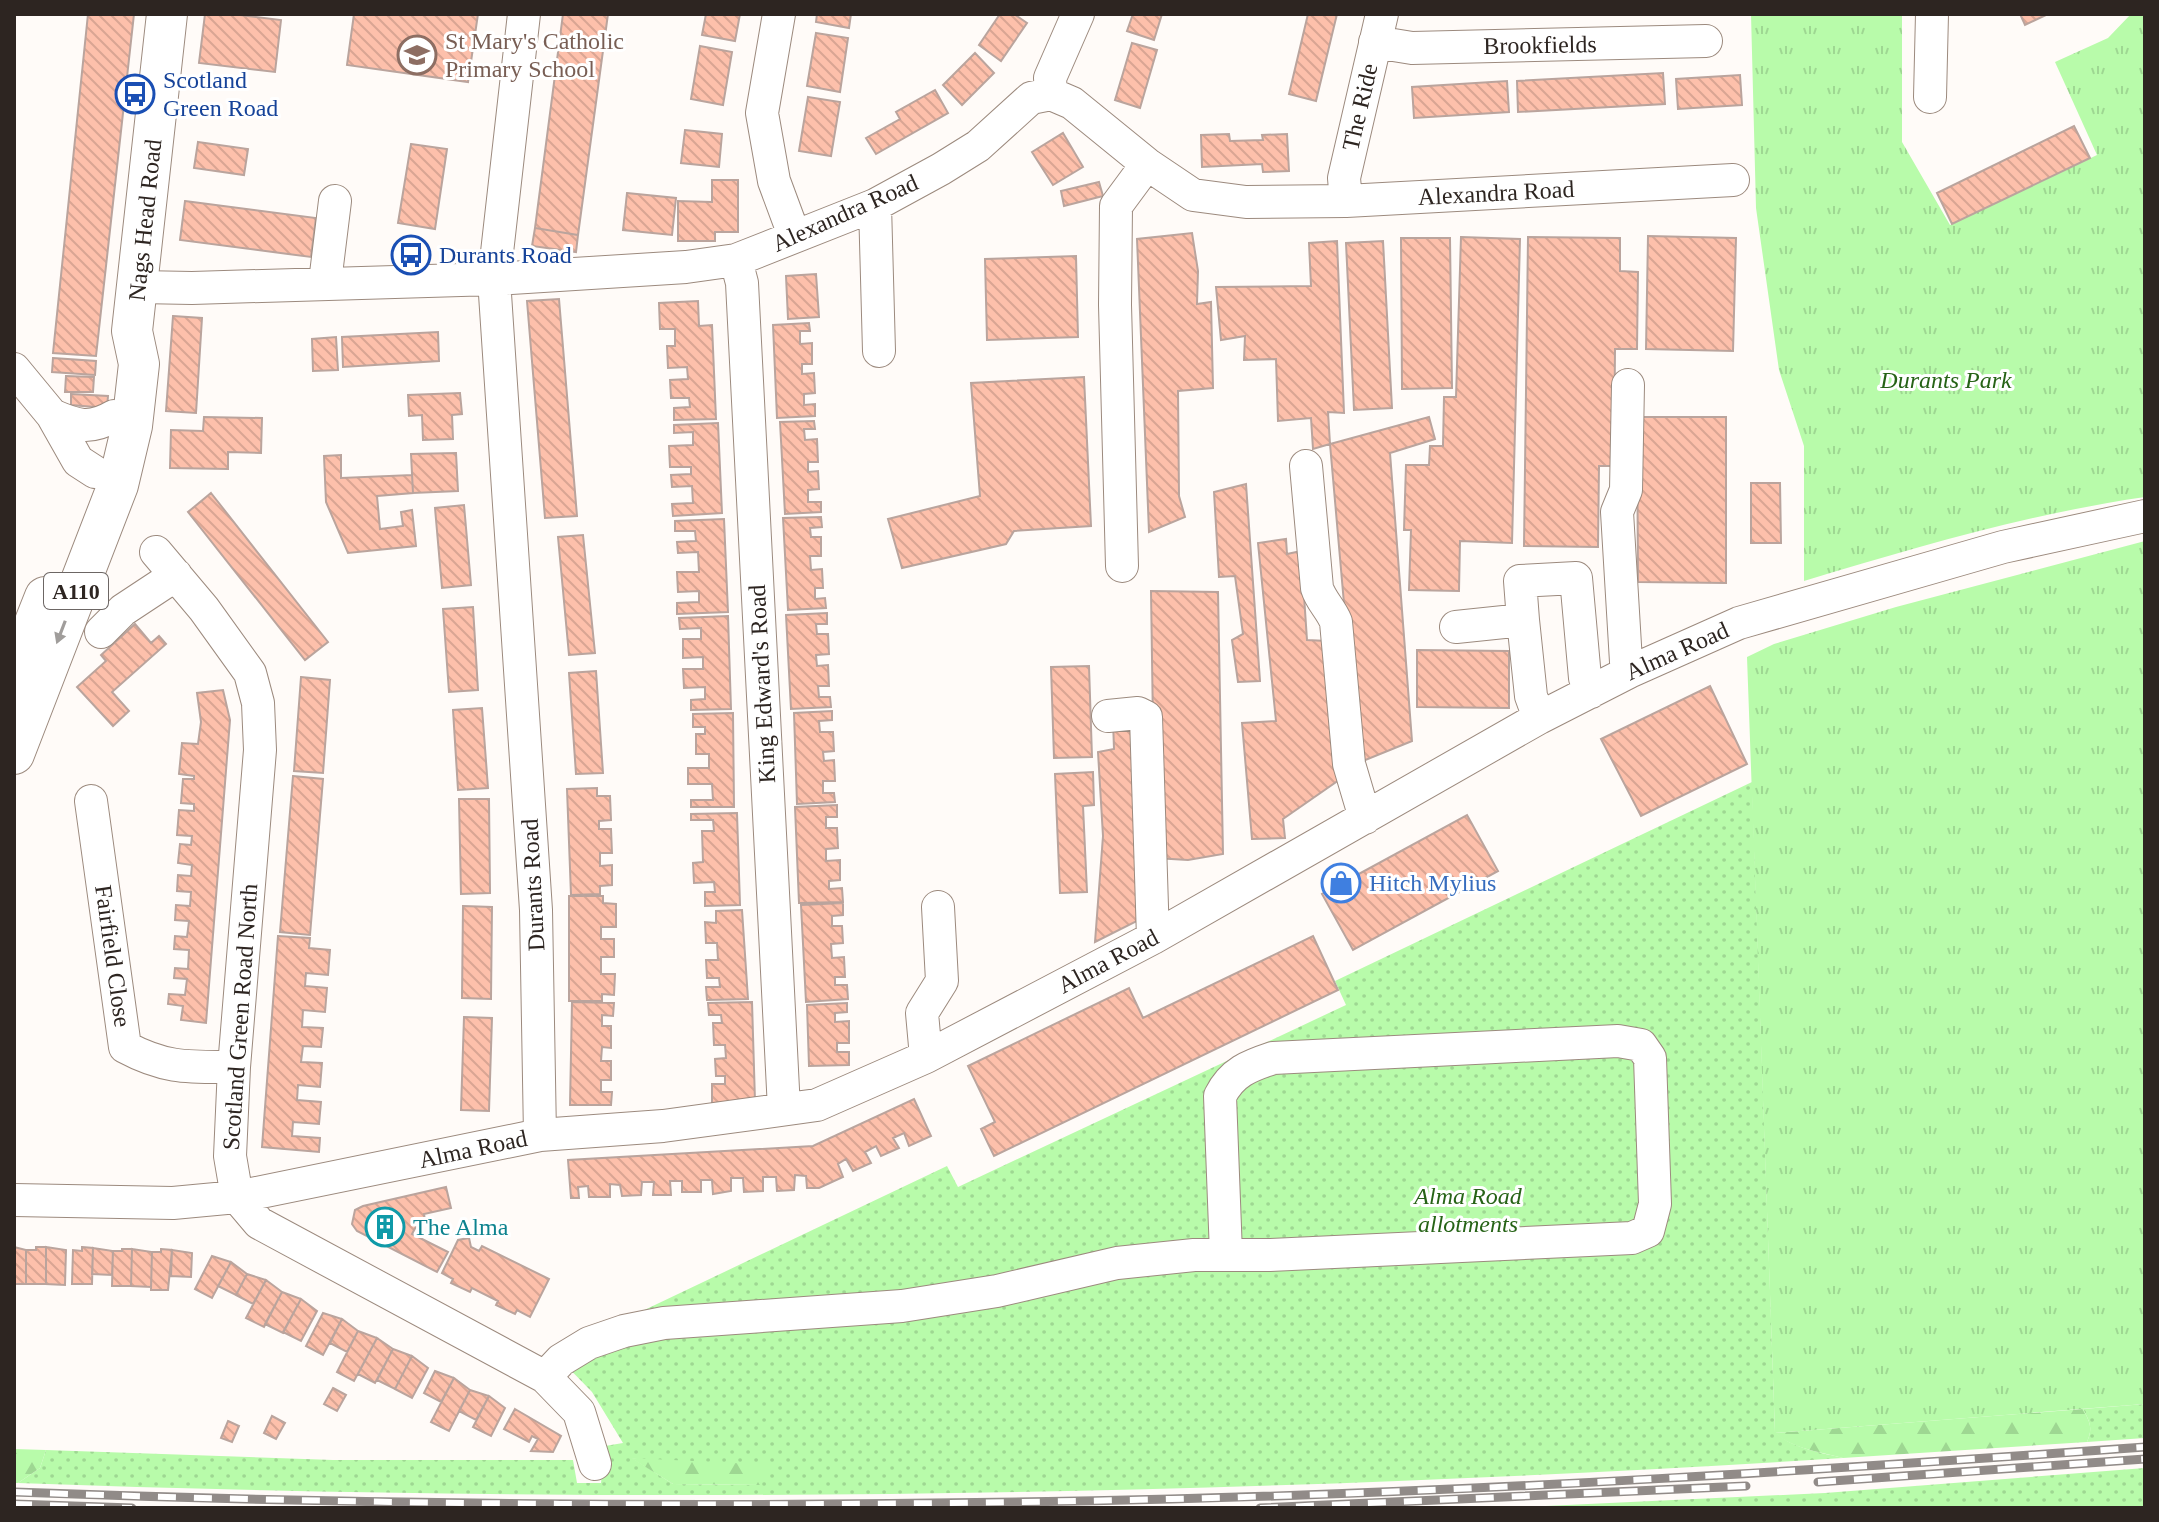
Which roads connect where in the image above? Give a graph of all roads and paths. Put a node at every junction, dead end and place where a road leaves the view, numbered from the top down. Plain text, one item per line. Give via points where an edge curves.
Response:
1 (167, 14) edge
2 (524, 14) edge
3 (779, 14) edge
4 (1078, 14) edge
5 (1932, 14) edge
6 (1378, 28) edge
7 (1706, 41) dead end
8 (1051, 94) junction
9 (1930, 97) dead end
10 (1147, 164) junction
11 (1733, 180) dead end
12 (335, 201) dead end
13 (1346, 201) junction
14 (875, 205) junction
15 (794, 235) junction
16 (736, 260) junction
17 (494, 279) junction
18 (325, 282) junction
19 (139, 287) junction
20 (879, 351) dead end
21 (14, 369) edge
22 (1628, 385) dead end
23 (52, 415) junction
24 (123, 421) junction
25 (1306, 466) dead end
26 (95, 472) junction
27 (2145, 516) edge
28 (1122, 566) dead end
29 (1523, 620) junction
30 (1456, 627) dead end
31 (101, 632) dead end
32 (1629, 672) junction
33 (14, 675) edge
34 (1591, 692) junction
35 (1108, 716) dead end
36 (1539, 718) junction
37 (14, 754) edge
38 (91, 801) dead end
39 (1365, 818) junction
40 (938, 907) dead end
41 (1153, 938) junction
42 (926, 1057) junction
43 (234, 1067) junction
44 (784, 1109) junction
45 (540, 1135) junction
46 (237, 1197) junction
47 (14, 1200) edge
48 (1226, 1254) junction
49 (545, 1377) junction
50 (595, 1464) dead end

1 - 19 main road, Nags Head Road / A110
2 - 17 street, Durants Road
3 - 15 street via 762,113 774,181
4 - 8 street via 1050,78
5 - 9 street
6 - 7 street, Brookfields via 1412,48
6 - 13 street, The Ride via 1344,178
8 - 10 street, Alexandra Road via 1072,103
8 - 14 street, Alexandra Road via 1031,98 978,146
10 - 13 street, Alexandra Road via 1193,195 1246,202
10 - 28 street via 1116,206
11 - 13 street, Alexandra Road
12 - 18 street
14 - 15 street, Alexandra Road
14 - 20 street
15 - 16 street, Alexandra Road
16 - 17 street, Alexandra Road
16 - 44 street, King Edward's Road via 742,283
17 - 18 street, Alexandra Road
17 - 45 street, Durants Road via 534,880
18 - 19 street, Alexandra Road
19 - 24 main road, Nags Head Road / A110 via 132,331 139,364
21 - 23 street
22 - 32 street via 1626,490 1617,512
23 - 24 street via 73,424
23 - 26 street via 78,461
24 - 26 main road via 110,474
24 -> 37 main road, A110 via 118,485
25 - 39 street via 1317,588 1336,622 1349,764
26 - 33 main road, A110
27 - 32 street, Alma Road via 2003,547 1739,623
29 - 30 street
29 - 34 street via 1520,581 1576,578 1585,678
29 - 36 street via 1531,696
31 - 43 street, Scotland Green Road North via 166,564 250,673 258,703 260,750
32 - 34 street, Alma Road
34 - 36 street, Alma Road
35 - 41 street via 1146,717
36 - 39 street, Alma Road
38 - 43 street, Fairfield Close via 125,1047 179,1067
39 - 41 street, Alma Road
40 - 42 street via 942,981 922,1013
41 - 42 street, Alma Road
42 - 44 street, Alma Road via 817,1105
43 - 46 street, Scotland Green Road North via 230,1156
44 - 45 street, Alma Road via 663,1126
45 - 46 street, Alma Road
46 - 47 street, Alma Road via 173,1203
46 - 49 street via 259,1223
48 - 48 street via 1516,1245 1632,1238 1648,1231 1655,1204 1650,1058 1641,1045 1618,1041 1273,1058 1252,1064 1237,1072 1220,1096
48 - 49 street via 1117,1263 902,1306 664,1323 589,1343
49 - 50 street via 579,1412

